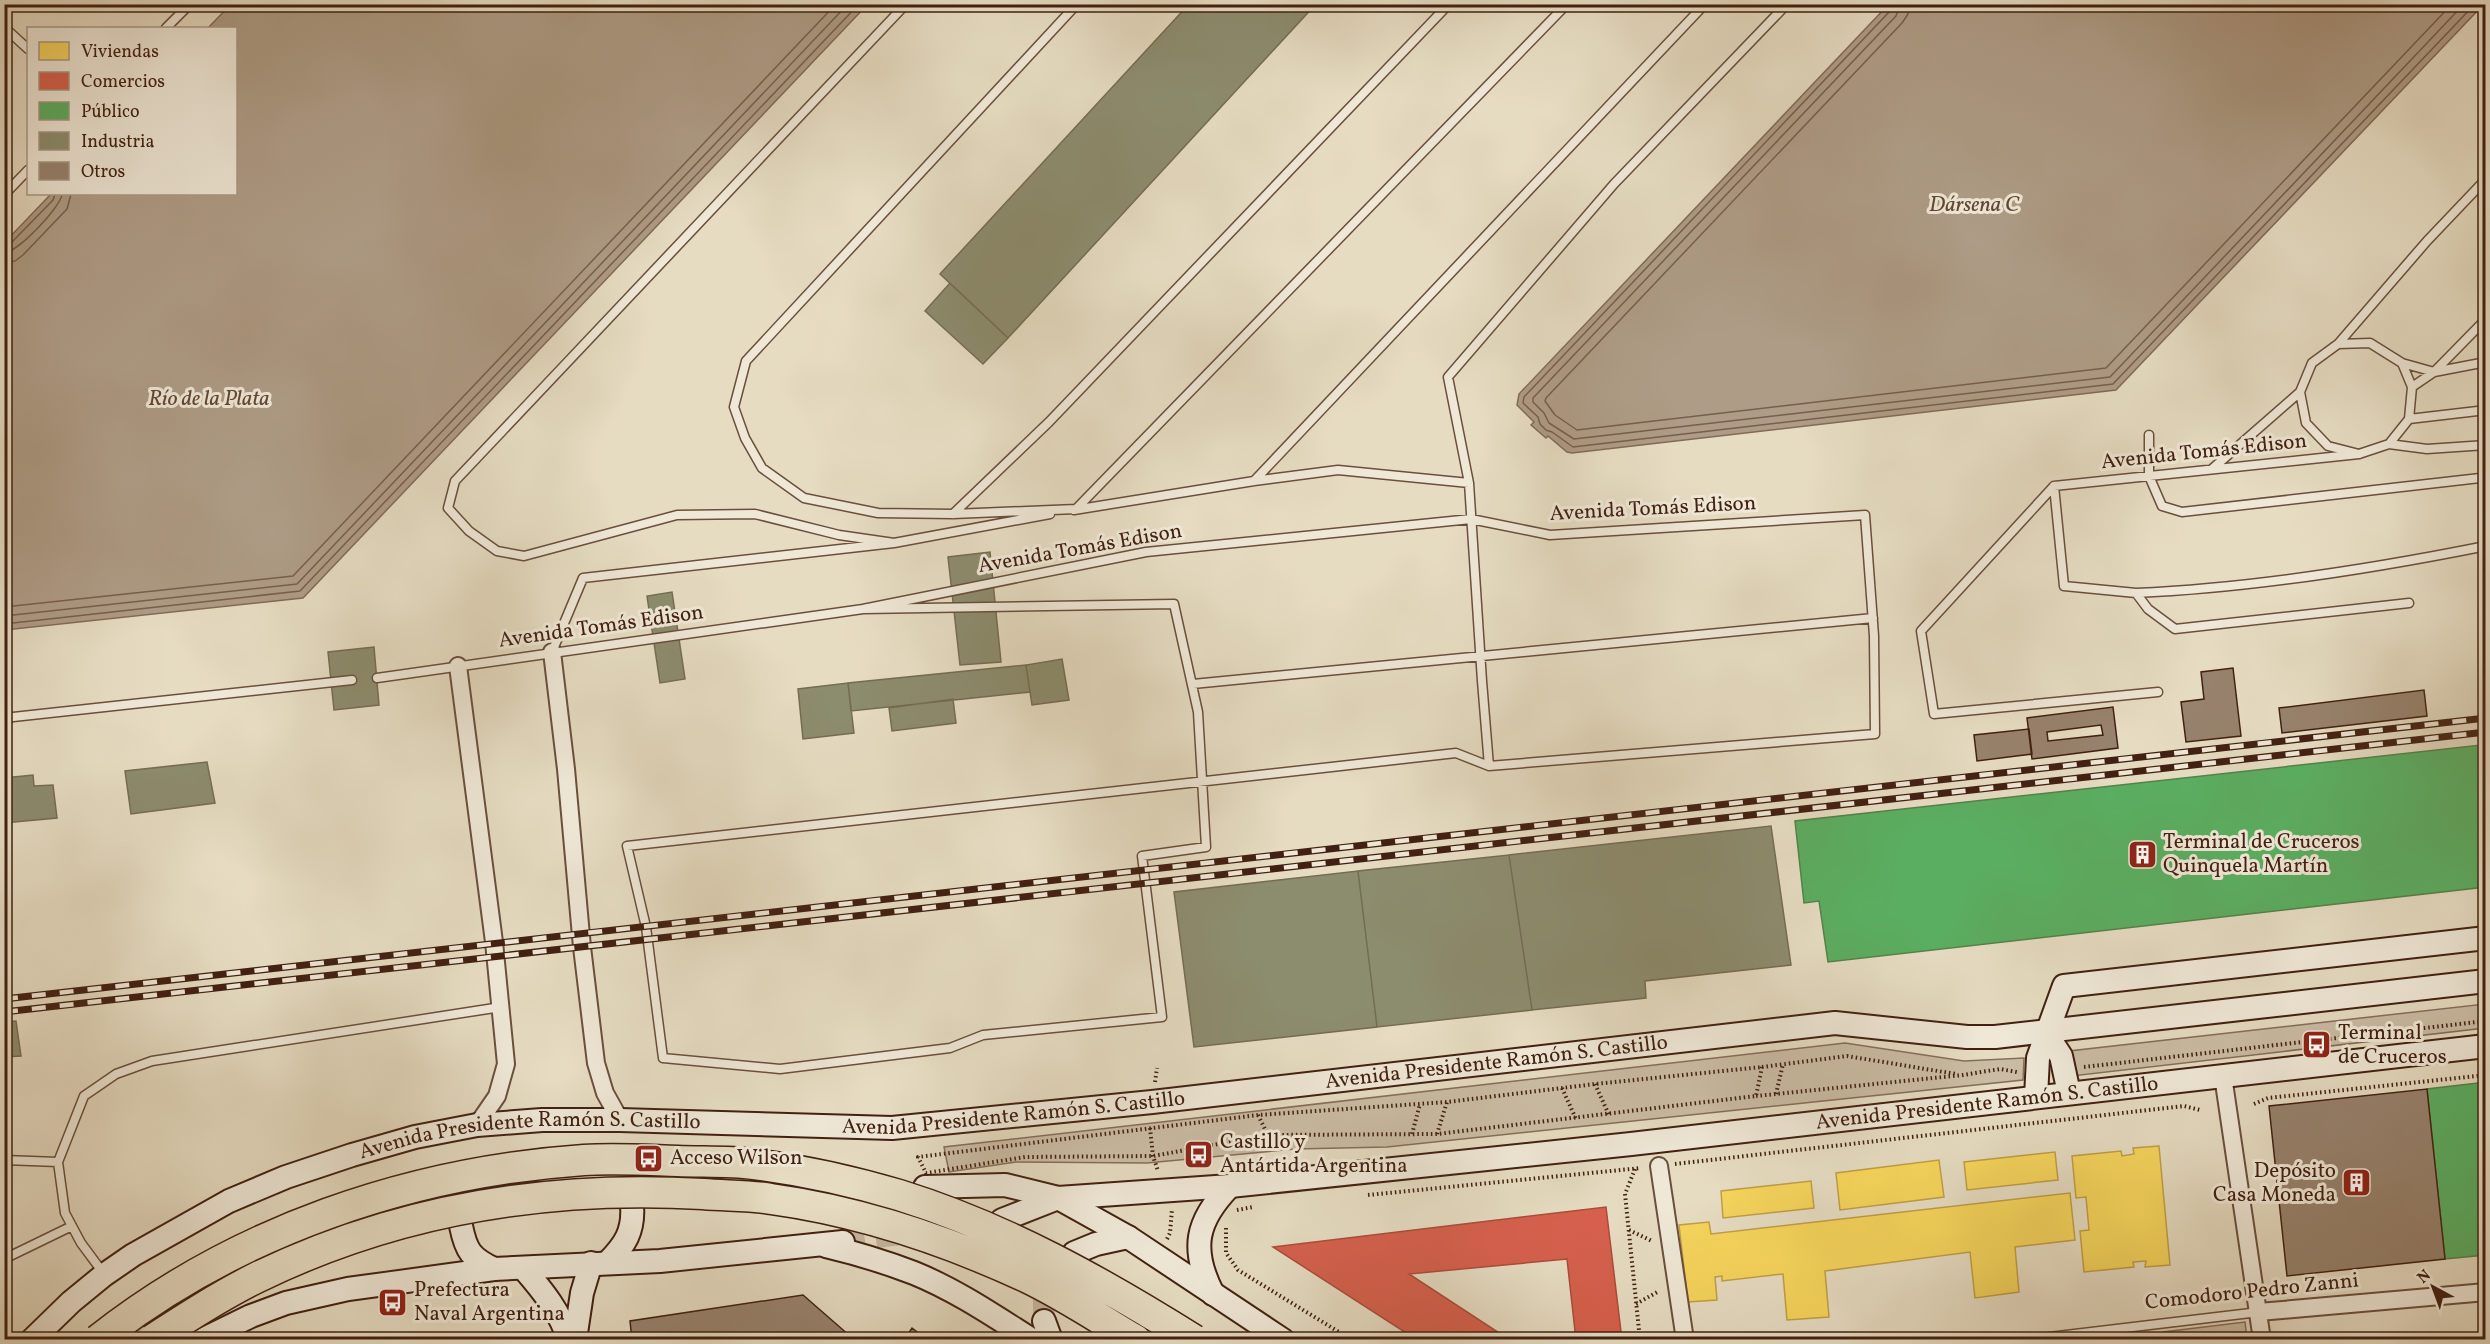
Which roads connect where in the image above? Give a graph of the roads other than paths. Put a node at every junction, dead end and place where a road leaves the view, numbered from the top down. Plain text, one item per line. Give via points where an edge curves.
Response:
1 (189, 4) edge
2 (906, 4) edge
3 (1077, 4) edge
4 (1449, 4) edge
5 (1567, 4) edge
6 (1705, 4) edge
7 (1787, 4) edge
8 (4, 27) edge
9 (167, 27) edge
10 (27, 48) edge
11 (27, 171) edge
12 (2486, 179) edge
13 (4, 195) edge
14 (2486, 319) edge
15 (2338, 344) junction
16 (2486, 362) edge
17 (2402, 363) junction
18 (2434, 372) junction
19 (2412, 387) junction
20 (2300, 392) junction
21 (2486, 410) edge
22 (2409, 418) junction
23 (2149, 435) dead end
24 (2389, 444) junction
25 (2486, 445) edge
26 (2359, 454) junction
27 (2211, 469) junction
28 (2149, 476) junction
29 (1254, 481) junction
30 (2486, 482) edge
31 (1469, 483) junction
32 (2054, 486) junction
33 (1076, 509) junction
34 (953, 514) junction
35 (1471, 519) junction
36 (894, 543) junction
37 (2486, 546) edge
38 (2136, 593) junction
39 (2409, 603) dead end
40 (863, 609) junction
41 (1873, 618) junction
42 (552, 652) junction
43 (1481, 655) junction
44 (458, 666) junction
45 (377, 678) dead end
46 (352, 680) dead end
47 (1193, 684) junction
48 (2158, 692) dead end
49 (4, 718) edge
50 (1490, 766) junction
51 (1201, 783) junction
52 (2486, 938) edge
53 (2486, 981) edge
54 (501, 1007) junction
55 (2046, 1033) junction
56 (2486, 1046) edge
57 (2223, 1076) junction
58 (2070, 1093) junction
59 (2036, 1097) junction
60 (620, 1120) junction
61 (477, 1125) junction
62 (4, 1160) edge
63 (58, 1162) junction
64 (1659, 1166) road end
65 (1230, 1186) junction
66 (925, 1187) dead end
67 (1058, 1198) junction
68 (632, 1206) dead end
69 (1002, 1220) dead end
70 (72, 1226) junction
71 (461, 1226) dead end
72 (1128, 1237) junction
73 (843, 1242) tunnel mouth
74 (815, 1244) junction
75 (1074, 1253) dead end
76 (4, 1259) edge
77 (599, 1262) junction
78 (494, 1269) junction
79 (524, 1269) junction
80 (104, 1275) junction
81 (2486, 1292) edge
82 (1214, 1295) junction
83 (2259, 1312) junction
84 (1042, 1334) edge
85 (32, 1340) edge
86 (98, 1340) edge
87 (152, 1340) tunnel mouth
88 (202, 1340) edge
89 (569, 1340) edge
90 (575, 1340) edge
91 (1134, 1340) edge
92 (1194, 1340) edge
93 (1284, 1340) edge
94 (1684, 1340) edge
95 (2024, 1340) edge
96 (2262, 1340) edge

1 - 9 lane
2 - 36 lane via 455,481 448,507 469,531 497,550 524,556 677,515 755,514 839,535
3 - 34 lane via 746,361 734,407 762,468 804,498 878,513
4 - 34 lane via 1049,422
5 - 33 lane
6 - 29 lane
7 - 31 lane via 1614,183 1448,377
8 - 10 lane
11 - 13 lane
12 - 15 lane
14 - 18 lane
15 - 17 lane via 2370,343
15 - 20 lane via 2312,363
16 - 18 lane
17 - 18 lane
17 - 19 lane
18 - 19 lane
19 - 22 lane
20 - 26 lane via 2306,423 2328,446
20 - 27 lane
21 - 22 lane
22 - 24 lane
23 - 28 lane
24 - 25 lane via 2427,449
24 - 26 lane
26 - 27 lane, Avenida Tomás Edison
27 - 28 lane, Avenida Tomás Edison
28 - 30 lane via 2162,506 2182,512 2480,478
28 - 32 lane, Avenida Tomás Edison
29 - 31 lane via 1338,470
29 - 33 lane
31 - 35 lane
32 - 38 lane via 2064,586
32 - 48 lane via 1921,631 1934,714
33 - 34 lane
33 - 36 lane
35 - 40 lane, Avenida Tomás Edison via 1146,552
35 - 41 lane, Avenida Tomás Edison via 1550,535 1864,515
35 - 43 lane
36 - 42 lane via 583,578
37 - 38 lane via 2409,562 2195,591
38 - 39 lane via 2148,609 2175,629
40 - 42 lane, Avenida Tomás Edison
40 - 47 lane via 1174,604
41 - 43 lane
41 - 50 lane via 1875,734
42 - 44 lane, Avenida Tomás Edison
42 - 60 street via 596,1063 605,1093
43 - 47 lane
43 - 50 lane
44 - 45 lane, Avenida Tomás Edison
44 - 54 street
46 - 49 lane
47 - 51 lane
50 - 51 lane via 1456,753
51 - 51 lane via 627,846 646,927 663,1058 780,1069 950,1048 983,1035 1162,1017 1142,856 1206,848
52 - 55 main road via 2064,986
53 - 55 main road, Avenida Presidente Ramón S. Castillo
54 - 61 street via 506,1064 497,1096
54 - 63 lane via 152,1061 116,1074 84,1096
55 - 58 main road via 2061,1056
55 - 59 main road via 2038,1058
55 - 60 main road, Avenida Presidente Ramón S. Castillo via 1968,1037 1835,1023 892,1128
56 - 57 main road, Avenida Presidente Ramón S. Castillo
57 - 58 main road, Avenida Presidente Ramón S. Castillo
57 - 83 street
58 - 59 main road, Avenida Presidente Ramón S. Castillo
59 - 65 main road, Avenida Presidente Ramón S. Castillo
60 - 61 main road, Avenida Presidente Ramón S. Castillo
61 - 80 main road, Avenida Presidente Ramón S. Castillo via 415,1137 286,1177 229,1201
62 - 63 lane
63 - 70 lane via 65,1213
64 - 94 street
65 - 67 main road, Avenida Presidente Ramón S. Castillo
65 - 82 main road via 1213,1203 1204,1220 1199,1249 1202,1273
66 - 67 main road, Avenida Presidente Ramón S. Castillo via 1005,1185
67 - 69 main road, Avenida Presidente Ramón S. Castillo
67 - 72 main road
68 - 77 main road via 630,1235 621,1249
70 - 76 lane
70 - 80 lane
71 - 78 main road via 465,1245 477,1260
72 - 75 main road
72 - 82 main road
73 - 74 main road
74 - 77 main road via 660,1261
74 - 84 main road via 862,1254 916,1274
77 - 79 main road
77 - 90 main road via 582,1293
78 - 79 main road
78 - 88 main road via 316,1296 251,1316
79 - 89 main road via 548,1297
80 - 85 main road, Avenida Presidente Ramón S. Castillo
81 - 83 street, Comodoro Pedro Zanni
82 - 93 main road
83 - 95 lane, Comodoro Pedro Zanni
83 - 96 street
86 - 92 highway, bridge via 224,1258 313,1218 406,1188 526,1165 630,1158 754,1164 834,1178 898,1195 1034,1247
87 - 91 highway, bridge via 256,1278 379,1230 485,1203 614,1191 770,1198 882,1223 1024,1276

